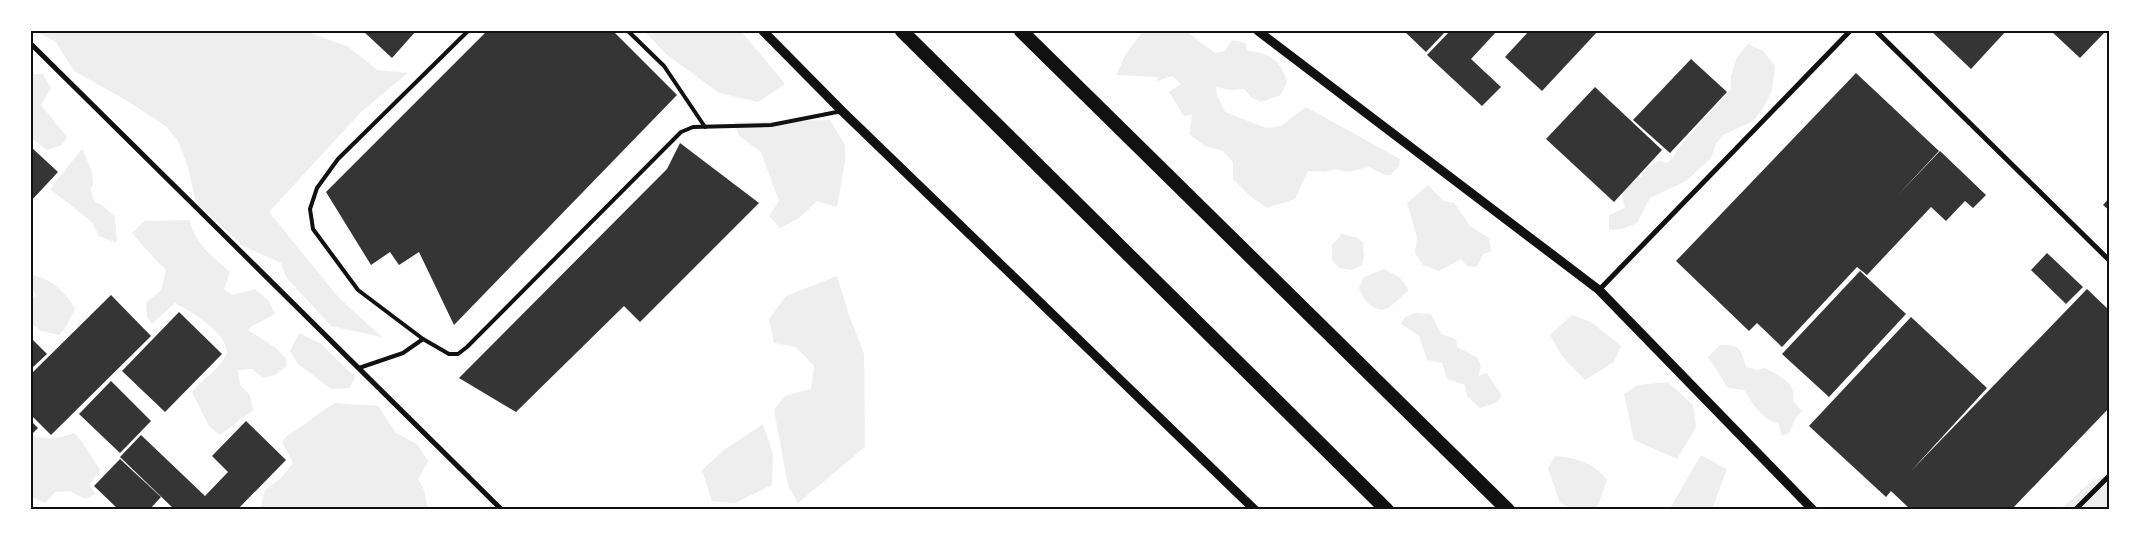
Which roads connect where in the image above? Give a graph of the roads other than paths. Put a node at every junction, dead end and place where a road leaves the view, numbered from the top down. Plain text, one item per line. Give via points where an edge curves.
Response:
1 (468, 31) edge
2 (628, 31) edge
3 (763, 31) edge
4 (902, 31) edge
5 (1021, 31) edge
6 (1258, 31) edge
7 (1850, 31) edge
8 (1876, 31) edge
9 (31, 44) edge
10 (842, 111) junction
11 (705, 127) junction
12 (2110, 262) edge
13 (1599, 290) junction
14 (423, 339) junction
15 (359, 368) junction
16 (2110, 475) edge
17 (502, 510) edge
18 (1255, 510) edge
19 (1387, 510) edge
20 (1508, 510) edge
21 (1813, 510) edge
22 (2075, 510) edge

1 - 14 lane via 338,159 317,188 310,209 312,229 358,290
2 - 11 lane via 664,66
3 - 10 street
4 - 19 highway
5 - 20 highway
6 - 13 street
7 - 13 street
8 - 12 street
9 - 15 street
10 - 11 lane via 771,125
10 - 18 street
11 - 14 lane via 681,132 458,354 448,354
13 - 21 street
14 - 15 lane via 403,353
15 - 17 street
16 - 22 street

